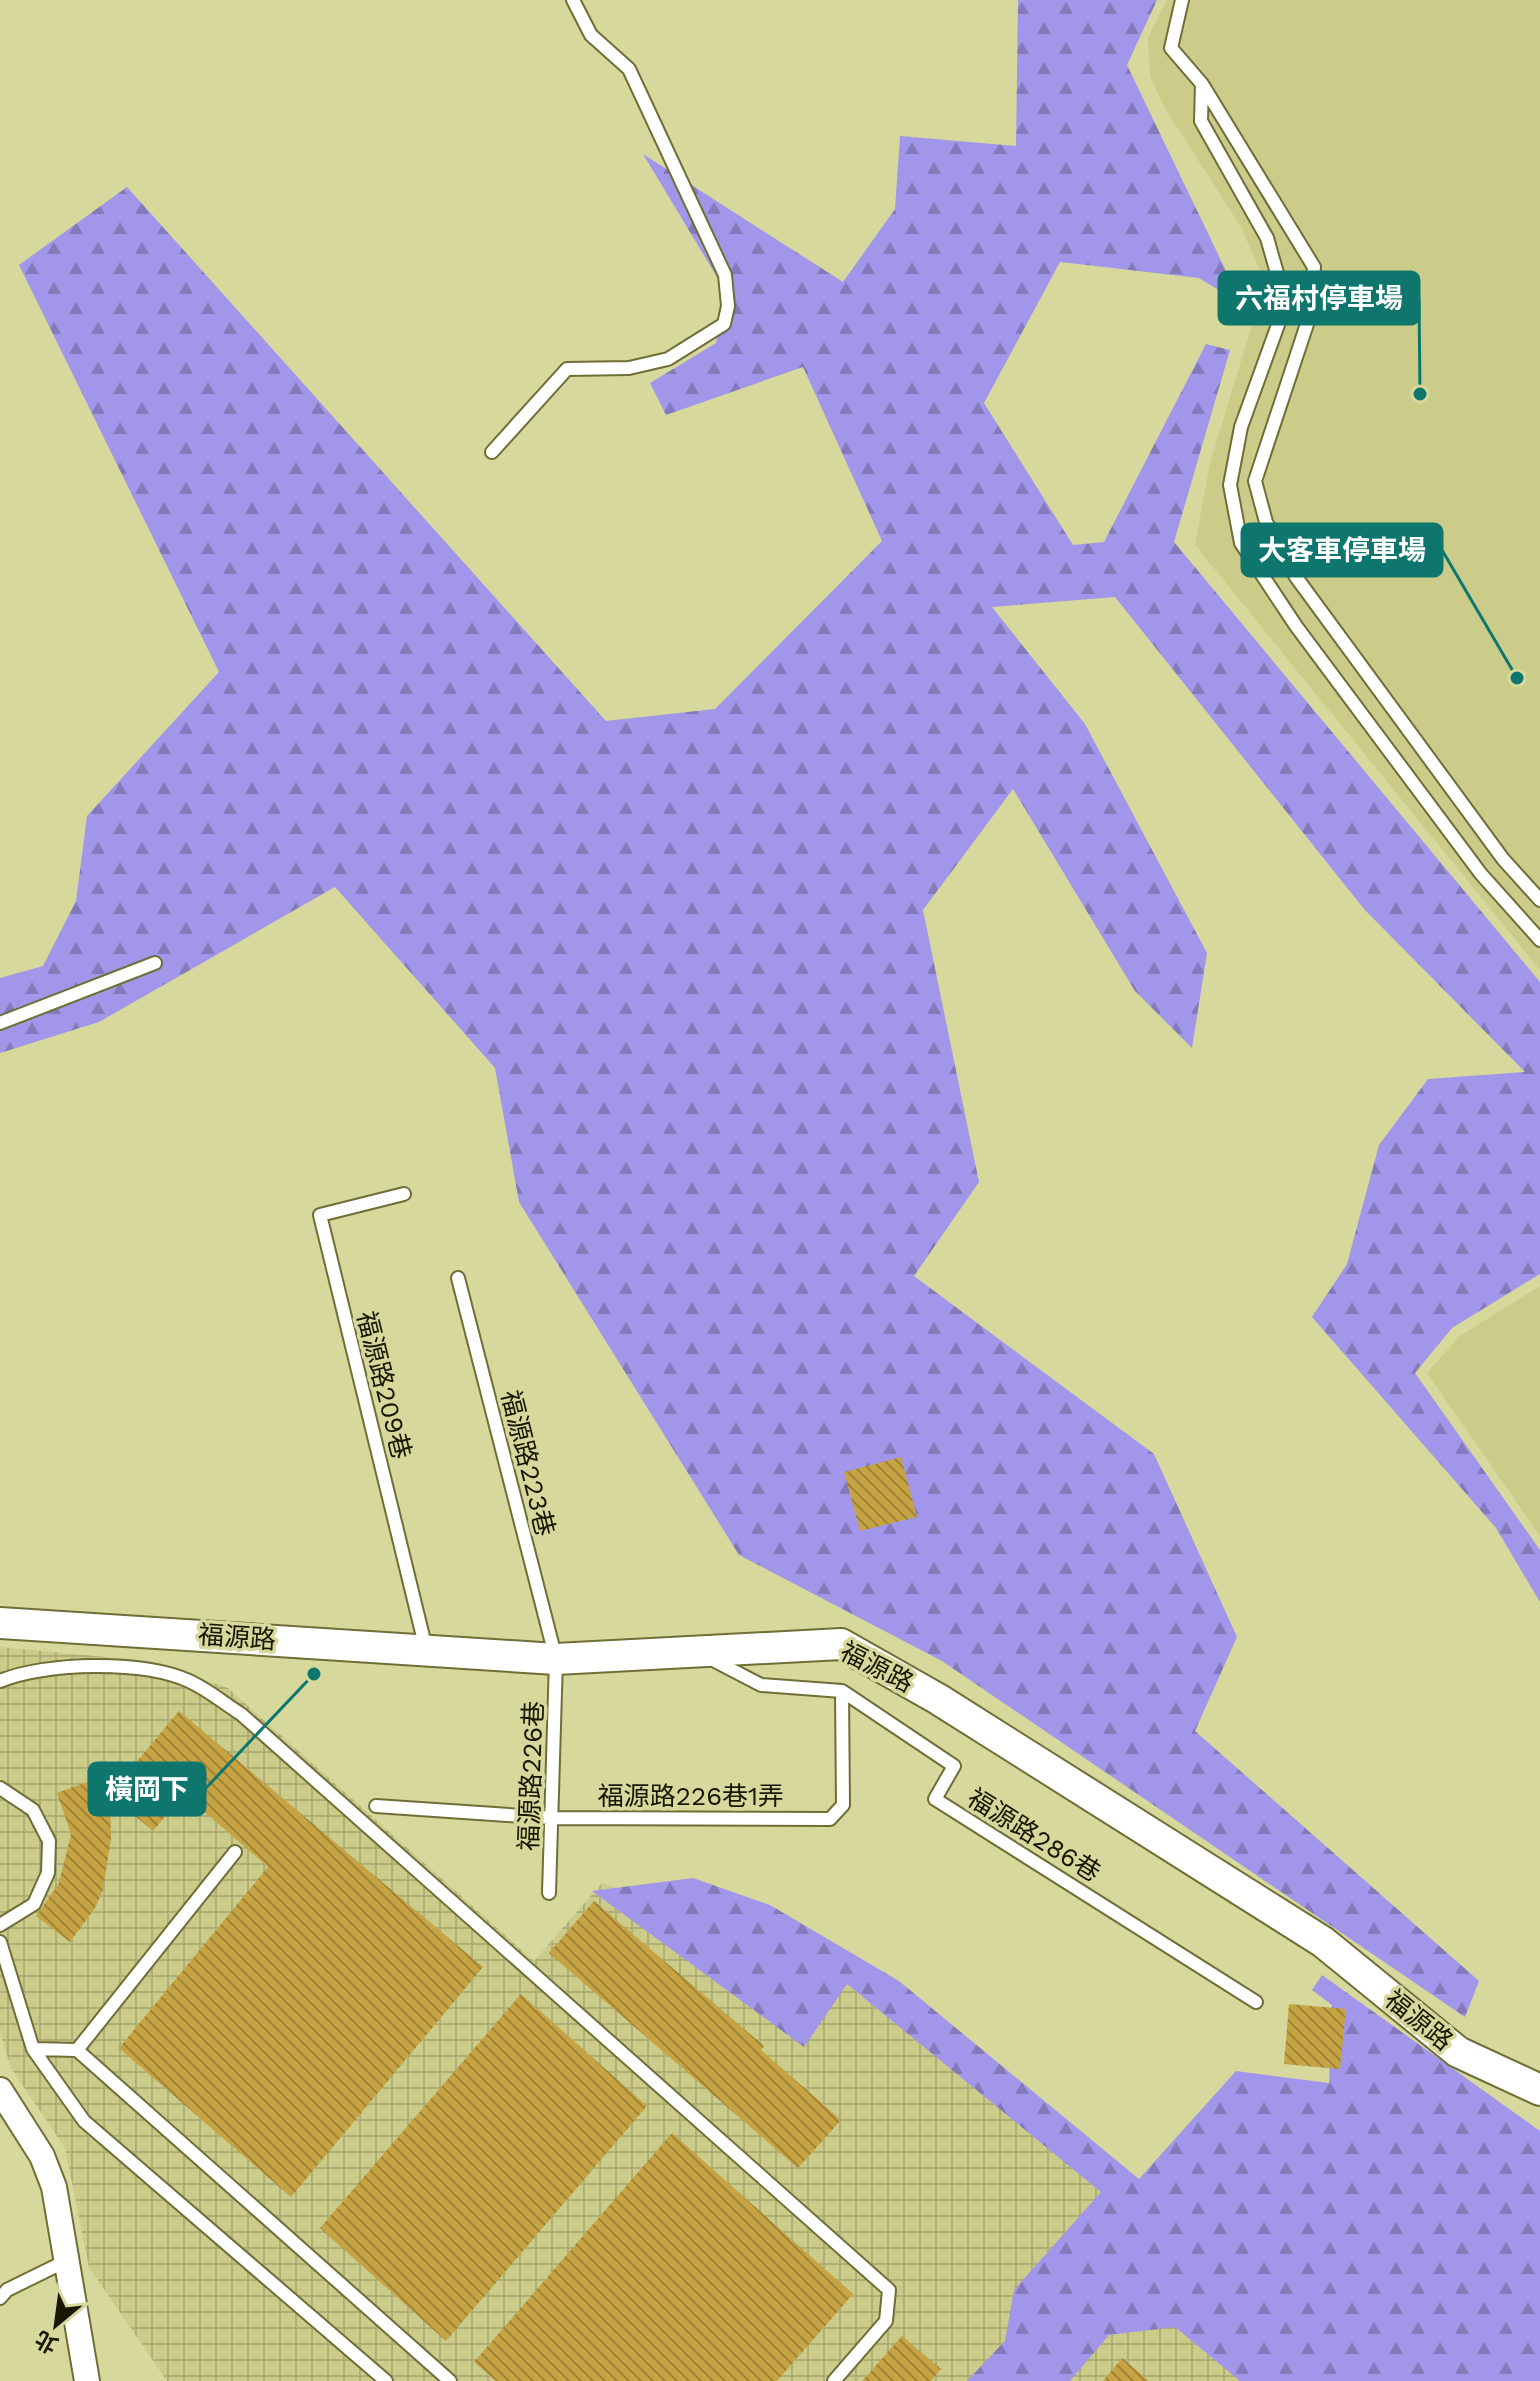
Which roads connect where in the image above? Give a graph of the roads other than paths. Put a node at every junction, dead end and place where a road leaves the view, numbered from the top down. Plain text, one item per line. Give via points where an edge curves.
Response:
1 (573, 0) edge
2 (1182, 0) edge
3 (1202, 84) junction
4 (492, 452) dead end
5 (1540, 900) edge
6 (1540, 940) edge
7 (155, 963) dead end
8 (0, 1023) edge
9 (404, 1194) dead end
10 (458, 1278) dead end
11 (0, 1623) edge
12 (426, 1649) junction
13 (698, 1652) junction
14 (556, 1659) junction
15 (0, 1681) edge
16 (842, 1691) junction
17 (0, 1788) edge
18 (376, 1806) dead end
19 (552, 1818) junction
20 (235, 1852) dead end
21 (549, 1893) dead end
22 (0, 1925) edge
23 (0, 1942) edge
24 (1256, 2002) dead end
25 (33, 2049) junction
26 (77, 2050) junction
27 (0, 2090) edge
28 (1540, 2090) edge
29 (66, 2261) junction
30 (0, 2298) edge
31 (87, 2381) edge
32 (386, 2381) edge
33 (450, 2381) edge
34 (834, 2381) edge

1 - 4 lane via 591,35 629,69 725,275 728,306 724,324 668,359 629,368 567,369
2 - 3 lane via 1171,48
3 - 5 lane via 1314,267 1308,321 1255,481 1266,522 1296,577 1503,859
3 - 6 lane via 1201,121 1267,238 1281,287 1279,322 1241,427 1230,485 1241,543 1296,626 1472,862
7 - 8 lane
9 - 12 lane, 福源路209巷 via 320,1215
10 - 14 lane, 福源路223巷
11 - 12 street, 福源路
12 - 14 street, 福源路
13 - 14 street, 福源路
13 - 16 lane via 761,1685
13 - 28 street, 福源路 via 841,1644 867,1657 1323,1942 1458,2052
14 - 19 lane, 福源路226巷
15 - 34 lane via 42,1667 116,1666 188,1680 241,1714 889,2290 886,2321
16 - 19 lane, 福源路226巷1弄 via 843,1805 830,1819
16 - 24 lane, 福源路286巷 via 954,1766 935,1799
17 - 22 lane via 33,1810 49,1841 48,1873 34,1904
18 - 19 lane, 福源路226巷1弄
19 - 21 lane, 福源路226巷
20 - 26 lane
23 - 25 lane
25 - 26 lane
25 - 32 lane via 84,2121
26 - 33 lane
27 - 29 street via 54,2187
29 - 30 lane
29 - 31 street

